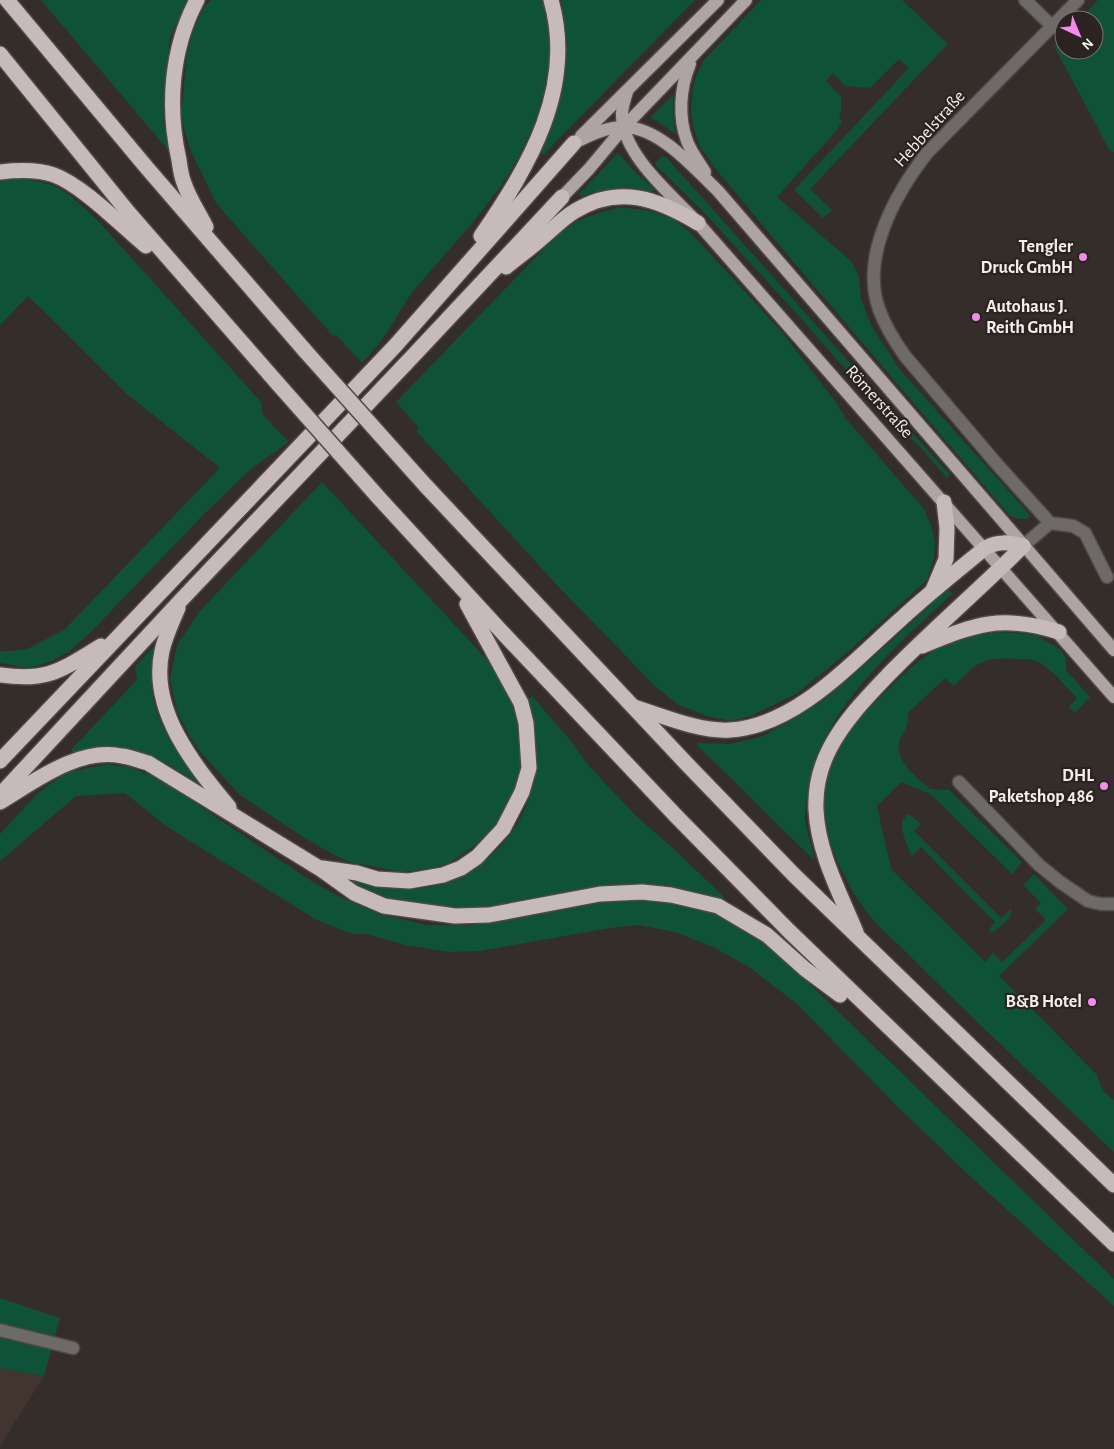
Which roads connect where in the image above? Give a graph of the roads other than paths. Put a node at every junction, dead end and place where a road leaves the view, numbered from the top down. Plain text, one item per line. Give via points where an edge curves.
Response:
1 (7, 0) edge
2 (197, 0) edge
3 (551, 0) edge
4 (718, 0) edge
5 (746, 0) edge
6 (1025, 0) edge
7 (1078, 0) edge
8 (1052, 27) junction
9 (0, 54) edge
10 (693, 57) junction
11 (0, 70) edge
12 (626, 92) junction
13 (624, 127) junction
14 (574, 143) junction
15 (0, 172) edge
16 (718, 192) junction
17 (562, 197) joint
18 (698, 223) junction
19 (146, 246) junction
20 (216, 246) junction
21 (472, 292) junction
22 (441, 295) junction
23 (276, 388) junction
24 (376, 501) junction
25 (944, 502) junction
26 (1050, 523) junction
27 (1023, 546) junction
28 (985, 548) junction
29 (1001, 568) junction
30 (1107, 577) dead end
31 (933, 591) junction
32 (183, 598) junction
33 (467, 604) junction
34 (1059, 632) junction
35 (117, 636) junction
36 (914, 649) junction
37 (1114, 650) edge
38 (0, 675) edge
39 (1114, 697) edge
40 (633, 707) junction
41 (0, 761) edge
42 (959, 782) dead end
43 (0, 795) edge
44 (0, 802) edge
45 (239, 818) junction
46 (319, 868) junction
47 (1114, 904) edge
48 (860, 939) junction
49 (840, 994) junction
50 (931, 1068) junction
51 (1114, 1185) edge
52 (1114, 1244) edge
53 (0, 1330) edge
54 (74, 1348) dead end

1 - 20 highway
2 - 20 highway via 181,36 174,76 173,122 184,183
3 - 22 highway via 557,31 556,80 533,153 508,197
4 - 12 main road
5 - 10 main road
6 - 8 street
7 - 8 street, Hebbelstraße
8 - 26 street, Hebbelstraße via 927,152 908,178 884,225 875,270 878,308 895,343
9 - 23 highway
10 - 13 main road
10 - 16 main road via 684,79 683,126 690,148
11 - 19 highway
12 - 13 main road, Römerstraße via 622,115
12 - 14 main road
13 - 14 main road, Römerstraße via 594,133
13 - 16 main road, Römerstraße via 644,132 668,146
13 - 17 main road
13 - 18 main road, Römerstraße via 641,163
14 - 22 highway
15 - 19 highway via 26,170 54,175 82,191
16 - 27 main road, Römerstraße
17 - 21 highway
18 - 21 highway via 656,201 618,196 597,200 574,211
18 - 25 main road, Römerstraße
19 - 23 highway
20 - 40 highway, bridge via 425,485
21 - 32 highway
22 - 35 highway
23 - 24 highway, bridge
24 - 33 highway
24 - 50 highway via 677,817
25 - 28 main road, Römerstraße
25 - 31 highway via 946,559
26 - 27 street
26 - 30 street via 1073,526 1085,533
27 - 28 highway via 1009,542 993,543
27 - 29 highway
27 - 37 main road, Römerstraße
28 - 29 main road, Römerstraße
28 - 31 highway
29 - 34 main road, Römerstraße
29 - 36 highway
31 - 40 highway via 812,697 756,726 714,729
32 - 43 highway
32 - 45 highway via 162,652 161,693 175,734 200,772
33 - 46 highway via 521,703 526,722 529,768 522,792 503,829 478,857 443,875 409,881 377,879
33 - 49 highway via 723,876
34 - 36 highway via 1007,622 986,623 962,629
34 - 39 main road, Römerstraße
35 - 38 highway via 48,675 32,678
35 - 41 highway
36 - 48 highway via 846,721 819,776 816,809 821,842
40 - 48 highway via 787,868
42 - 47 street via 1060,882 1088,901
44 - 45 highway via 71,761 100,755 121,755 148,763
45 - 46 highway
46 - 49 highway via 354,893 384,906 455,916 489,915 600,894 642,892 697,900 718,906 767,935 805,970
48 - 51 highway
49 - 50 highway
50 - 52 highway
53 - 54 street

